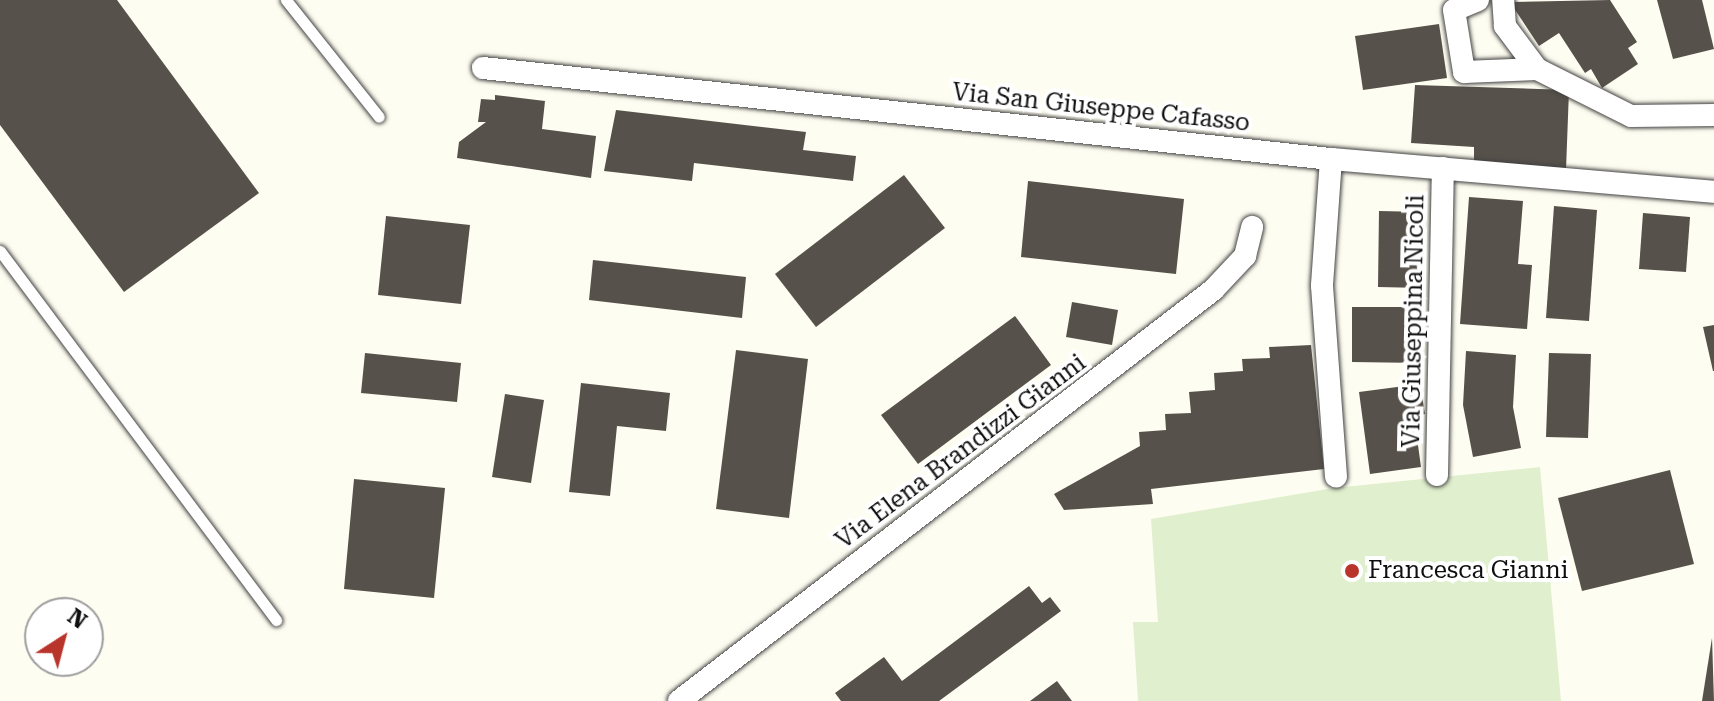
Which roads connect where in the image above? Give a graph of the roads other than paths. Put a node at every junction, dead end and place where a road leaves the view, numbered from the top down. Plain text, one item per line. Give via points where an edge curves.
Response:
1 (286, 0) edge
2 (1478, 0) edge
3 (1503, 0) edge
4 (483, 68) dead end
5 (1537, 69) junction
6 (1714, 115) edge
7 (379, 117) dead end
8 (1331, 159) junction
9 (1443, 168) junction
10 (1714, 192) edge
11 (1252, 227) dead end
12 (0, 251) edge
13 (1437, 475) dead end
14 (1336, 476) dead end
15 (276, 620) dead end
16 (679, 701) edge

1 - 7 lane
2 - 5 street via 1454,10 1464,72
3 - 5 street via 1505,26
4 - 8 street, Via San Giuseppe Cafasso
5 - 6 street via 1631,116
8 - 9 street, Via San Giuseppe Cafasso
8 - 14 street via 1322,286
9 - 10 street, Via San Giuseppe Cafasso
9 - 13 street, Via Giuseppina Nicoli
11 - 16 street, Via Elena Brandizzi Gianni via 1245,256 1213,290
12 - 15 lane

